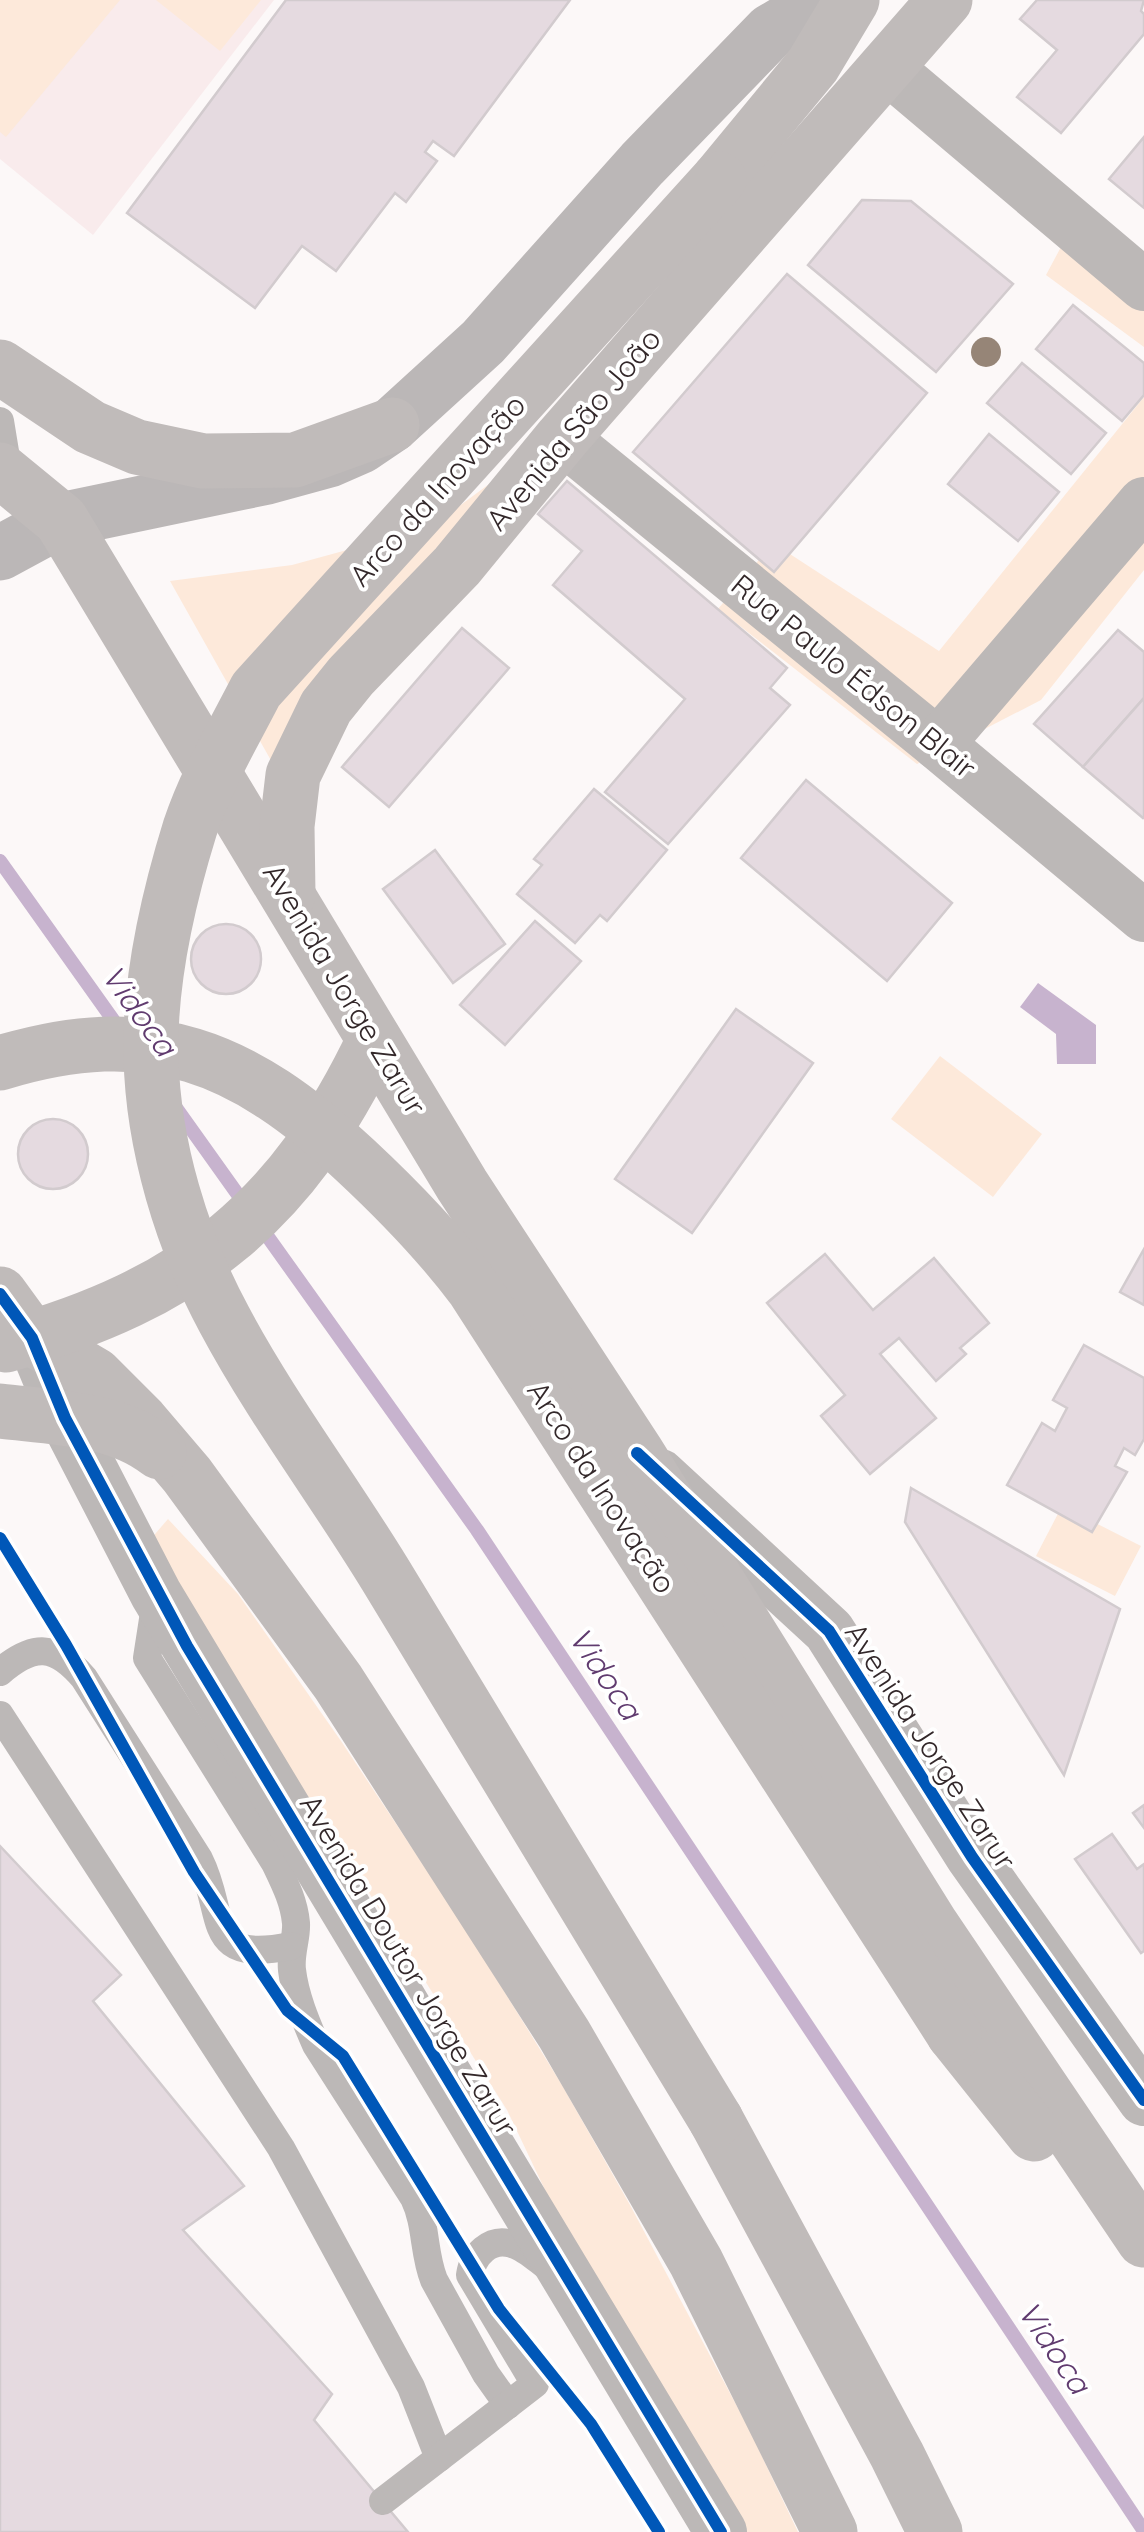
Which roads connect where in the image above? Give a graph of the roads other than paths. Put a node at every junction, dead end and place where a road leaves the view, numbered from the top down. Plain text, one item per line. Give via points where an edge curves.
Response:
1 (824, 0) edge
2 (852, 0) edge
3 (945, 0) edge
4 (769, 16) edge
5 (886, 67) junction
6 (1144, 285) edge
7 (0, 367) edge
8 (0, 421) edge
9 (392, 425) junction
10 (562, 438) junction
11 (5, 474) edge
12 (1144, 503) edge
13 (62, 520) junction
14 (3, 552) edge
15 (938, 744) junction
16 (288, 895) junction
17 (1144, 916) edge
18 (374, 1040) junction
19 (0, 1062) edge
20 (0, 1294) edge
21 (29, 1338) edge
22 (0, 1411) edge
23 (66, 1418) junction
24 (637, 1453) junction
25 (187, 1475) junction
26 (156, 1594) junction
27 (3, 1661) edge
28 (0, 1715) edge
29 (292, 1946) junction
30 (1144, 2100) edge
31 (1144, 2244) edge
32 (574, 2286) junction
33 (508, 2405) junction
34 (439, 2458) junction
35 (383, 2502) dead end
36 (721, 2532) edge
37 (830, 2532) edge
38 (936, 2532) edge

1 - 4 main road
2 - 38 main road, Arco da Inovação, bridge via 812,64 719,180 256,690 190,827 168,912 151,1059 166,1166 191,1247 222,1315 716,2120
3 - 5 main road, Avenida São João
4 - 9 main road via 483,342
5 - 6 street
5 - 10 main road, Avenida São João
7 - 9 main road via 90,427 138,447 203,461 296,460
8 - 11 lane
9 - 13 main road via 329,460
10 - 15 street, Rua Paulo Édson Blair
10 - 16 main road, Avenida São João via 458,566 326,707 294,774
11 - 13 main road, Avenida Jorge Zarur
12 - 15 street
13 - 14 main road
13 - 16 main road, Avenida Jorge Zarur
15 - 17 street, Rua Paulo Édson Blair
16 - 18 main road, Avenida Jorge Zarur
18 - 21 main road, bridge via 349,1092 281,1190 218,1249 133,1297
18 - 24 main road, Avenida Jorge Zarur
19 - 31 main road, Arco da Inovação, bridge via 118,1042 230,1068 310,1118 419,1220 474,1289 954,2034 1044,2147
20 - 21 main road
21 - 23 street, Avenida Doutor Jorge Zarur
21 - 25 main road via 95,1375
22 - 23 main road
23 - 25 main road via 130,1435
23 - 26 street, Avenida Doutor Jorge Zarur
24 - 30 street, Avenida Jorge Zarur via 829,1631 972,1857
24 - 31 main road, Avenida Jorge Zarur via 932,1926
25 - 37 main road via 338,1682 564,2034 696,2262
26 - 29 lane via 147,1658 275,1863 291,1897 297,1927
26 - 32 street, Avenida Doutor Jorge Zarur
27 - 29 lane via 47,1650 69,1660 199,1859 221,1930 248,1951
28 - 34 lane via 281,2148 411,2387
29 - 33 lane via 298,1994 316,2045 414,2198 434,2280
32 - 33 lane via 514,2244 486,2247 470,2268 536,2384
32 - 36 street, Avenida Doutor Jorge Zarur
33 - 34 lane
34 - 35 lane

